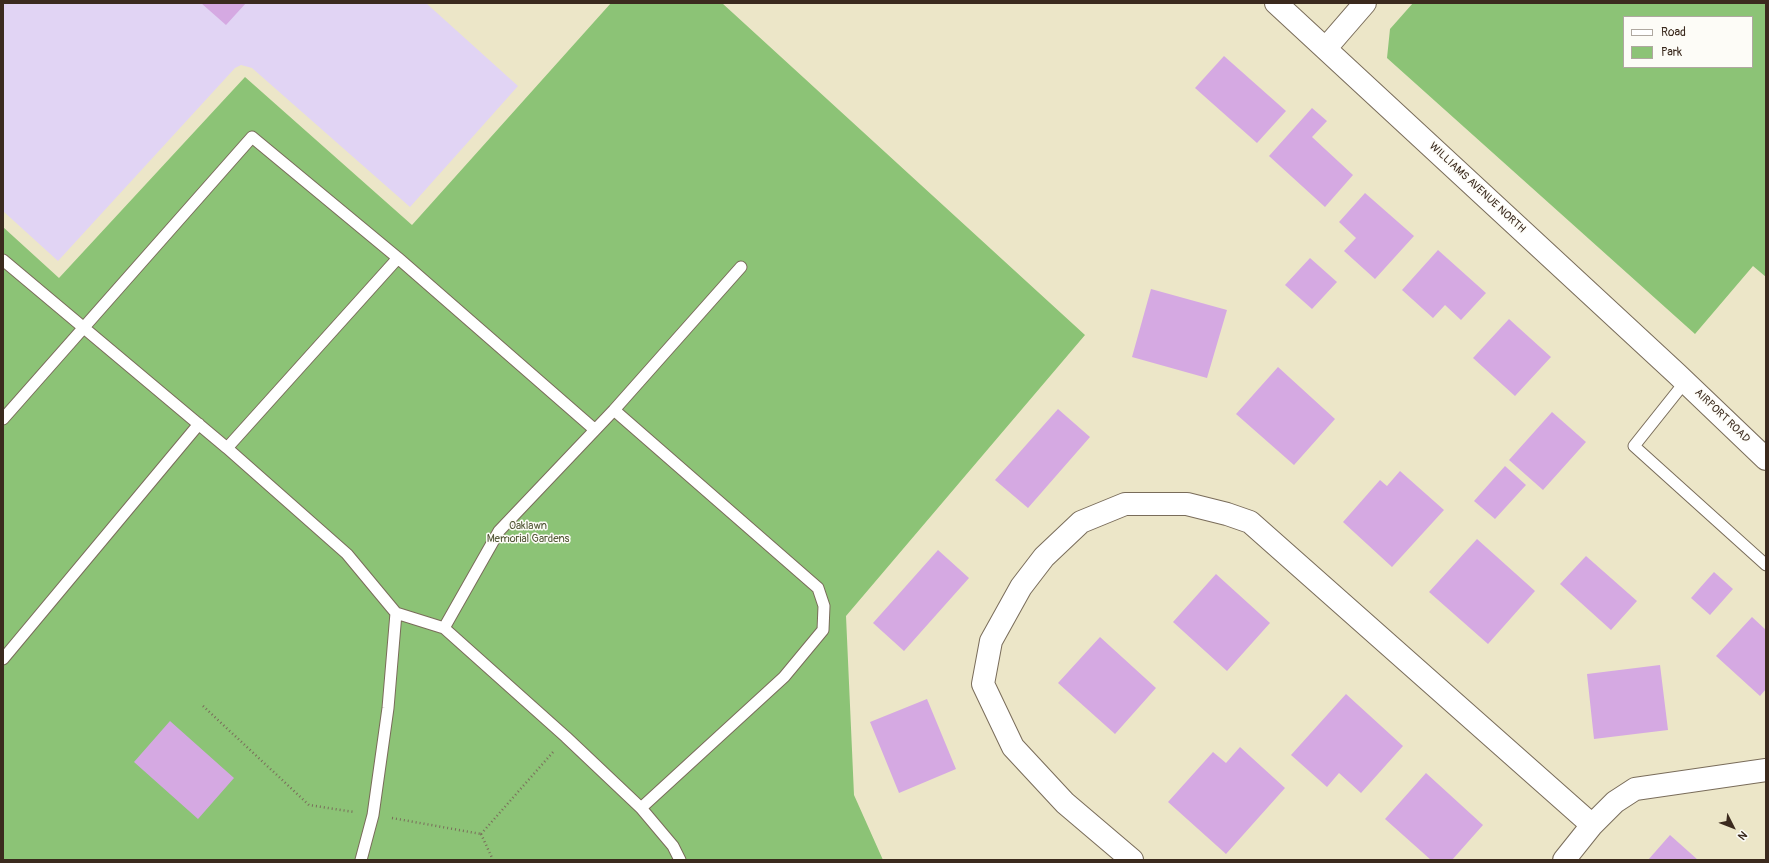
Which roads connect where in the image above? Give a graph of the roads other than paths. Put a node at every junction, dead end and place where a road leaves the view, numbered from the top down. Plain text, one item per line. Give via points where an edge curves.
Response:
1 (1276, 3) edge
2 (1365, 3) edge
3 (1326, 48) junction
4 (398, 258) junction
5 (3, 260) edge
6 (741, 267) dead end
7 (84, 326) junction
8 (1681, 378) junction
9 (614, 410) junction
10 (3, 419) edge
11 (200, 424) junction
12 (594, 429) junction
13 (227, 448) junction
14 (1766, 459) edge
15 (1766, 565) edge
16 (396, 613) junction
17 (444, 628) junction
18 (3, 659) edge
19 (1766, 770) edge
20 (641, 808) junction
21 (1592, 825) junction
22 (361, 860) edge
23 (680, 860) edge
24 (1132, 860) edge
25 (1564, 860) edge

1 - 3 street, WILLIAMS AVENUE NORTH
2 - 3 street
3 - 8 street, WILLIAMS AVENUE NORTH
4 - 7 lane via 252,137
4 - 12 lane
4 - 13 lane
5 - 7 lane
6 - 9 lane
7 - 10 lane
7 - 11 lane
8 - 14 street, AIRPORT ROAD
8 - 15 lane via 1634,446
9 - 12 lane
9 - 20 lane via 818,588 824,606 823,630 784,677
11 - 13 lane
11 - 18 lane
12 - 17 lane via 498,531
13 - 16 lane via 347,554
16 - 17 lane
16 - 22 lane via 388,708 373,815
17 - 20 lane
19 - 21 street via 1635,789 1615,802
20 - 23 lane via 673,846
21 - 24 street via 1250,522 1186,504 1125,504 1081,522 1044,556 1021,587 991,640 983,684 1013,746 1065,803
21 - 25 street

